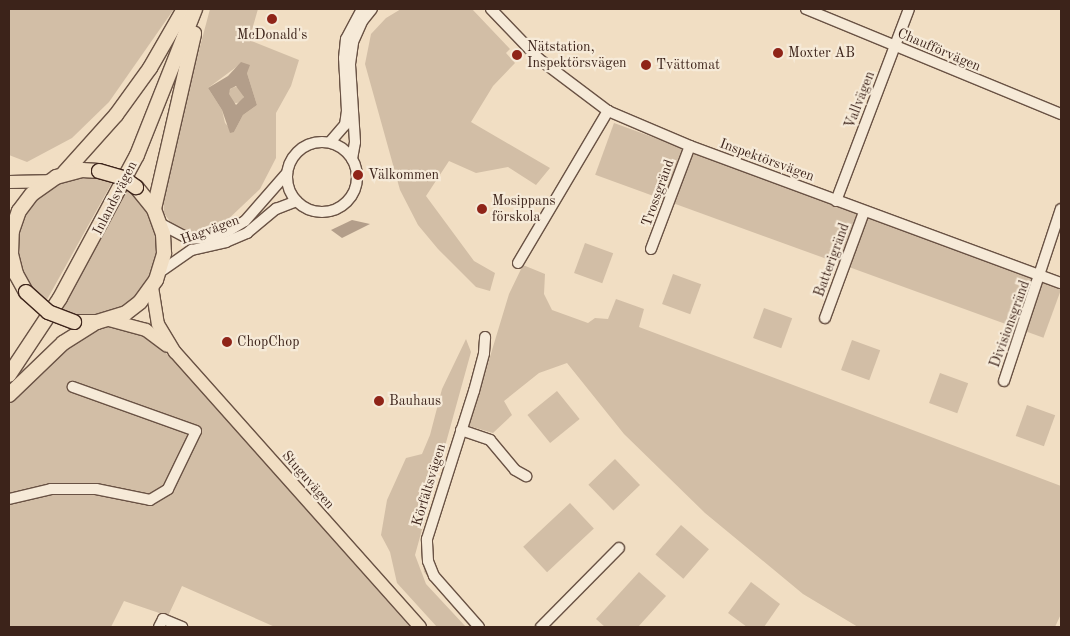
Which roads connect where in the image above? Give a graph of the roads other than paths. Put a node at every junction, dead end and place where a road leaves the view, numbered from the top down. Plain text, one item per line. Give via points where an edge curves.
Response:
1 (184, 9) edge
2 (189, 9) edge
3 (195, 9) edge
4 (200, 9) edge
5 (362, 9) edge
6 (372, 9) edge
7 (806, 9) edge
8 (909, 9) edge
9 (492, 10) edge
10 (895, 47) junction
11 (608, 111) junction
12 (1061, 114) edge
13 (330, 142) junction
14 (690, 146) junction
15 (352, 159) junction
16 (64, 173) junction
17 (287, 173) junction
18 (48, 180) junction
19 (9, 182) edge
20 (297, 201) junction
21 (836, 201) junction
22 (154, 209) junction
23 (1061, 209) edge
24 (864, 212) junction
25 (161, 224) junction
26 (10, 225) edge
27 (651, 250) dead end
28 (10, 259) edge
29 (518, 262) dead end
30 (160, 272) junction
31 (1041, 276) junction
32 (1061, 283) edge
33 (152, 287) junction
34 (826, 318) dead end
35 (103, 321) junction
36 (485, 336) dead end
37 (175, 352) junction
38 (9, 365) edge
39 (9, 375) edge
40 (1004, 381) dead end
41 (73, 387) dead end
42 (9, 395) edge
43 (461, 430) junction
44 (526, 476) dead end
45 (9, 499) edge
46 (619, 548) dead end
47 (161, 623) edge
48 (182, 627) edge
49 (420, 627) edge
50 (479, 627) edge
51 (541, 627) edge

1 - 16 highway via 150,68 116,115
2 - 38 highway, Inlandsvägen via 131,153 93,233
3 - 39 highway, Inlandsvägen via 141,146 110,207 60,298
4 - 22 highway
5 - 13 street via 346,39 347,111 344,125 340,134
6 - 15 street via 363,20 354,42 350,64 355,142
7 - 10 street, Chaufförvägen
8 - 10 street, Vallvägen
9 - 11 street, Inspektörsvägen via 539,59
10 - 12 street, Chaufförvägen
10 - 21 street, Vallvägen
11 - 14 street, Inspektörsvägen
11 - 29 street
13 - 15 street via 344,149
13 - 17 street via 312,143 300,149 290,160
14 - 21 street, Inspektörsvägen
14 - 27 street, Trossgränd
15 - 20 street via 356,185 345,204 321,212
16 - 18 highway
16 - 22 highway, bridge via 99,171 115,175 136,187
17 - 20 street via 288,187
17 - 25 street, Hagvägen via 245,221 213,237 189,239
18 - 19 main road
18 - 26 highway via 25,202
20 - 30 street, Hagvägen via 276,209 247,232 226,242 192,250
21 - 24 street, Inspektörsvägen
22 - 25 highway
23 - 31 street, Divisionsgränd
24 - 31 street, Inspektörsvägen
24 - 34 street, Batterigränd
25 - 30 highway via 164,253
26 - 28 highway
28 - 35 highway, bridge via 26,292 48,312 74,322
30 - 33 highway
31 - 32 street, Inspektörsvägen
31 - 40 street, Divisionsgränd
33 - 35 highway via 133,308
33 - 37 main road, Stuguvägen via 158,324
35 - 37 main road, Stuguvägen via 146,330
35 - 42 highway via 63,343
36 - 43 street, Körfältsvägen via 484,353
37 - 49 main road, Stuguvägen
41 - 45 street via 196,431 168,490 150,500 96,489 60,489
43 - 44 street via 490,440 515,470
43 - 50 street, Körfältsvägen via 427,539 428,561 434,576
46 - 51 street
47 - 48 street

